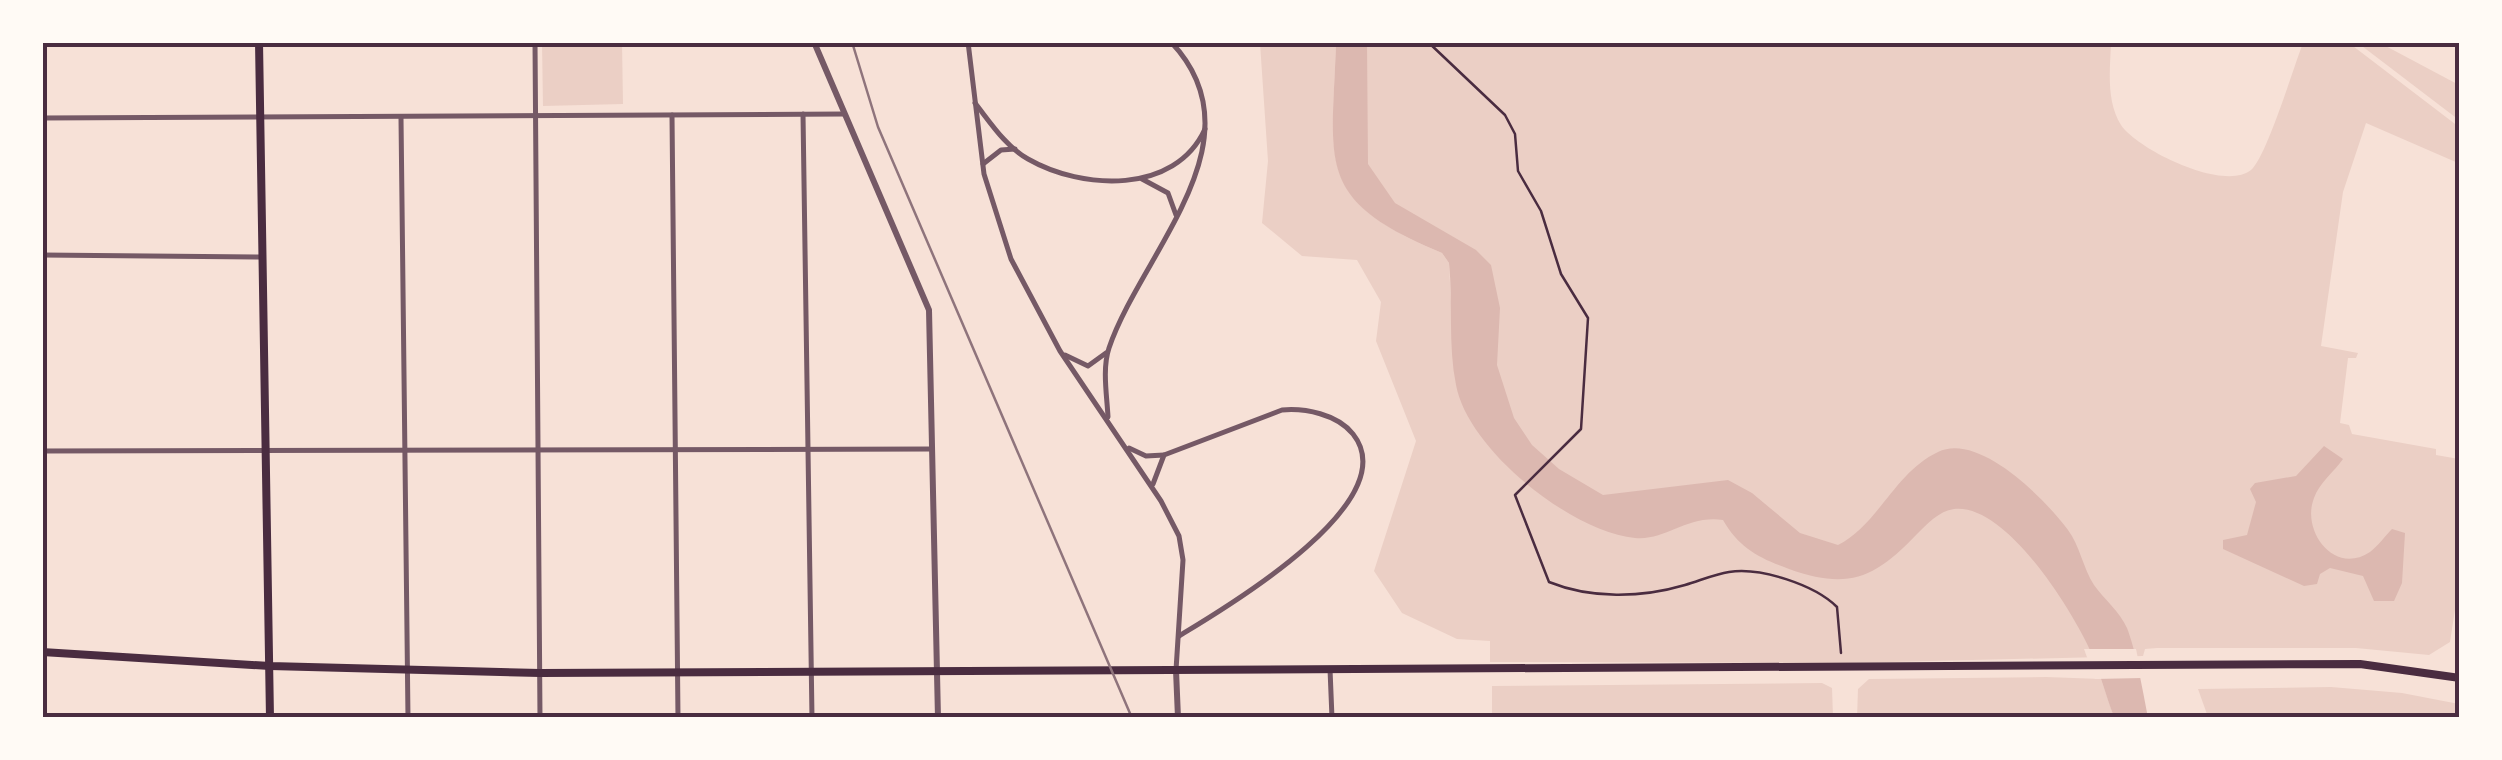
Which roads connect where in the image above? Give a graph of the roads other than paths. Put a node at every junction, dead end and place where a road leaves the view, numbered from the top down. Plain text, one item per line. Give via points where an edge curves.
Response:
1 (259, 42) edge
2 (535, 42) edge
3 (814, 42) edge
4 (968, 42) edge
5 (1171, 42) edge
6 (975, 103) junction
7 (803, 114) junction
8 (845, 114) junction
9 (672, 116) junction
10 (536, 117) junction
11 (42, 118) edge
12 (401, 118) junction
13 (261, 120) junction
14 (1206, 126) junction
15 (1015, 148) junction
16 (982, 165) junction
17 (1139, 178) junction
18 (1176, 216) junction
19 (42, 254) edge
20 (263, 257) junction
21 (1108, 350) junction
22 (1060, 351) junction
23 (1109, 419) junction
24 (1127, 447) junction
25 (932, 449) junction
26 (808, 450) junction
27 (42, 451) edge
28 (674, 451) junction
29 (538, 452) junction
30 (268, 453) junction
31 (404, 453) junction
32 (1164, 455) junction
33 (1152, 487) junction
34 (1180, 636) junction
35 (42, 652) edge
36 (2460, 662) edge
37 (270, 666) junction
38 (407, 668) junction
39 (1330, 669) junction
40 (1176, 670) junction
41 (938, 671) junction
42 (678, 672) junction
43 (812, 672) junction
44 (540, 673) junction
45 (2458, 678) edge
46 (270, 718) edge
47 (408, 718) edge
48 (540, 718) edge
49 (678, 718) edge
50 (812, 718) edge
51 (938, 718) edge
52 (1178, 718) edge
53 (1332, 718) edge

1 - 13 main road
2 - 10 street
3 - 8 street
4 - 6 street
5 - 14 street via 1196,77
6 - 15 street
6 - 16 street
7 - 8 street
7 - 9 street
7 - 26 street
8 - 25 street via 930,310
9 - 10 street
9 - 28 street
10 - 12 street
10 - 29 street
11 - 13 street
12 - 13 street
12 - 31 street
13 - 20 main road
14 - 17 street via 1186,157
14 - 18 street via 1199,167
15 - 16 street via 994,153
15 - 17 street via 1079,177
16 - 22 street via 1011,259
17 - 18 street via 1168,193
18 - 21 street
19 - 20 street
20 - 30 main road
21 - 22 street via 1088,366
21 - 23 street
22 - 23 street
23 - 24 street
24 - 32 street
24 - 33 street
25 - 26 street
25 - 41 street
26 - 28 street
26 - 43 street
27 - 30 street
28 - 29 street
28 - 42 street
29 - 31 street
29 - 44 street
30 - 31 street
30 - 37 main road
31 - 38 street
32 - 33 street
32 - 34 street via 1268,414 1301,409 1348,429 1360,458 1348,499 1297,560
33 - 34 street via 1179,536
34 - 40 street
35 - 37 main road
36 - 45 street
37 - 38 main road
37 - 46 main road
38 - 44 main road
38 - 47 street
39 - 40 main road
39 - 45 main road via 2360,664
39 - 53 street
40 - 41 main road
40 - 52 street
41 - 43 main road
41 - 51 street
42 - 43 main road
42 - 44 main road
42 - 49 street
43 - 50 street
44 - 48 street

